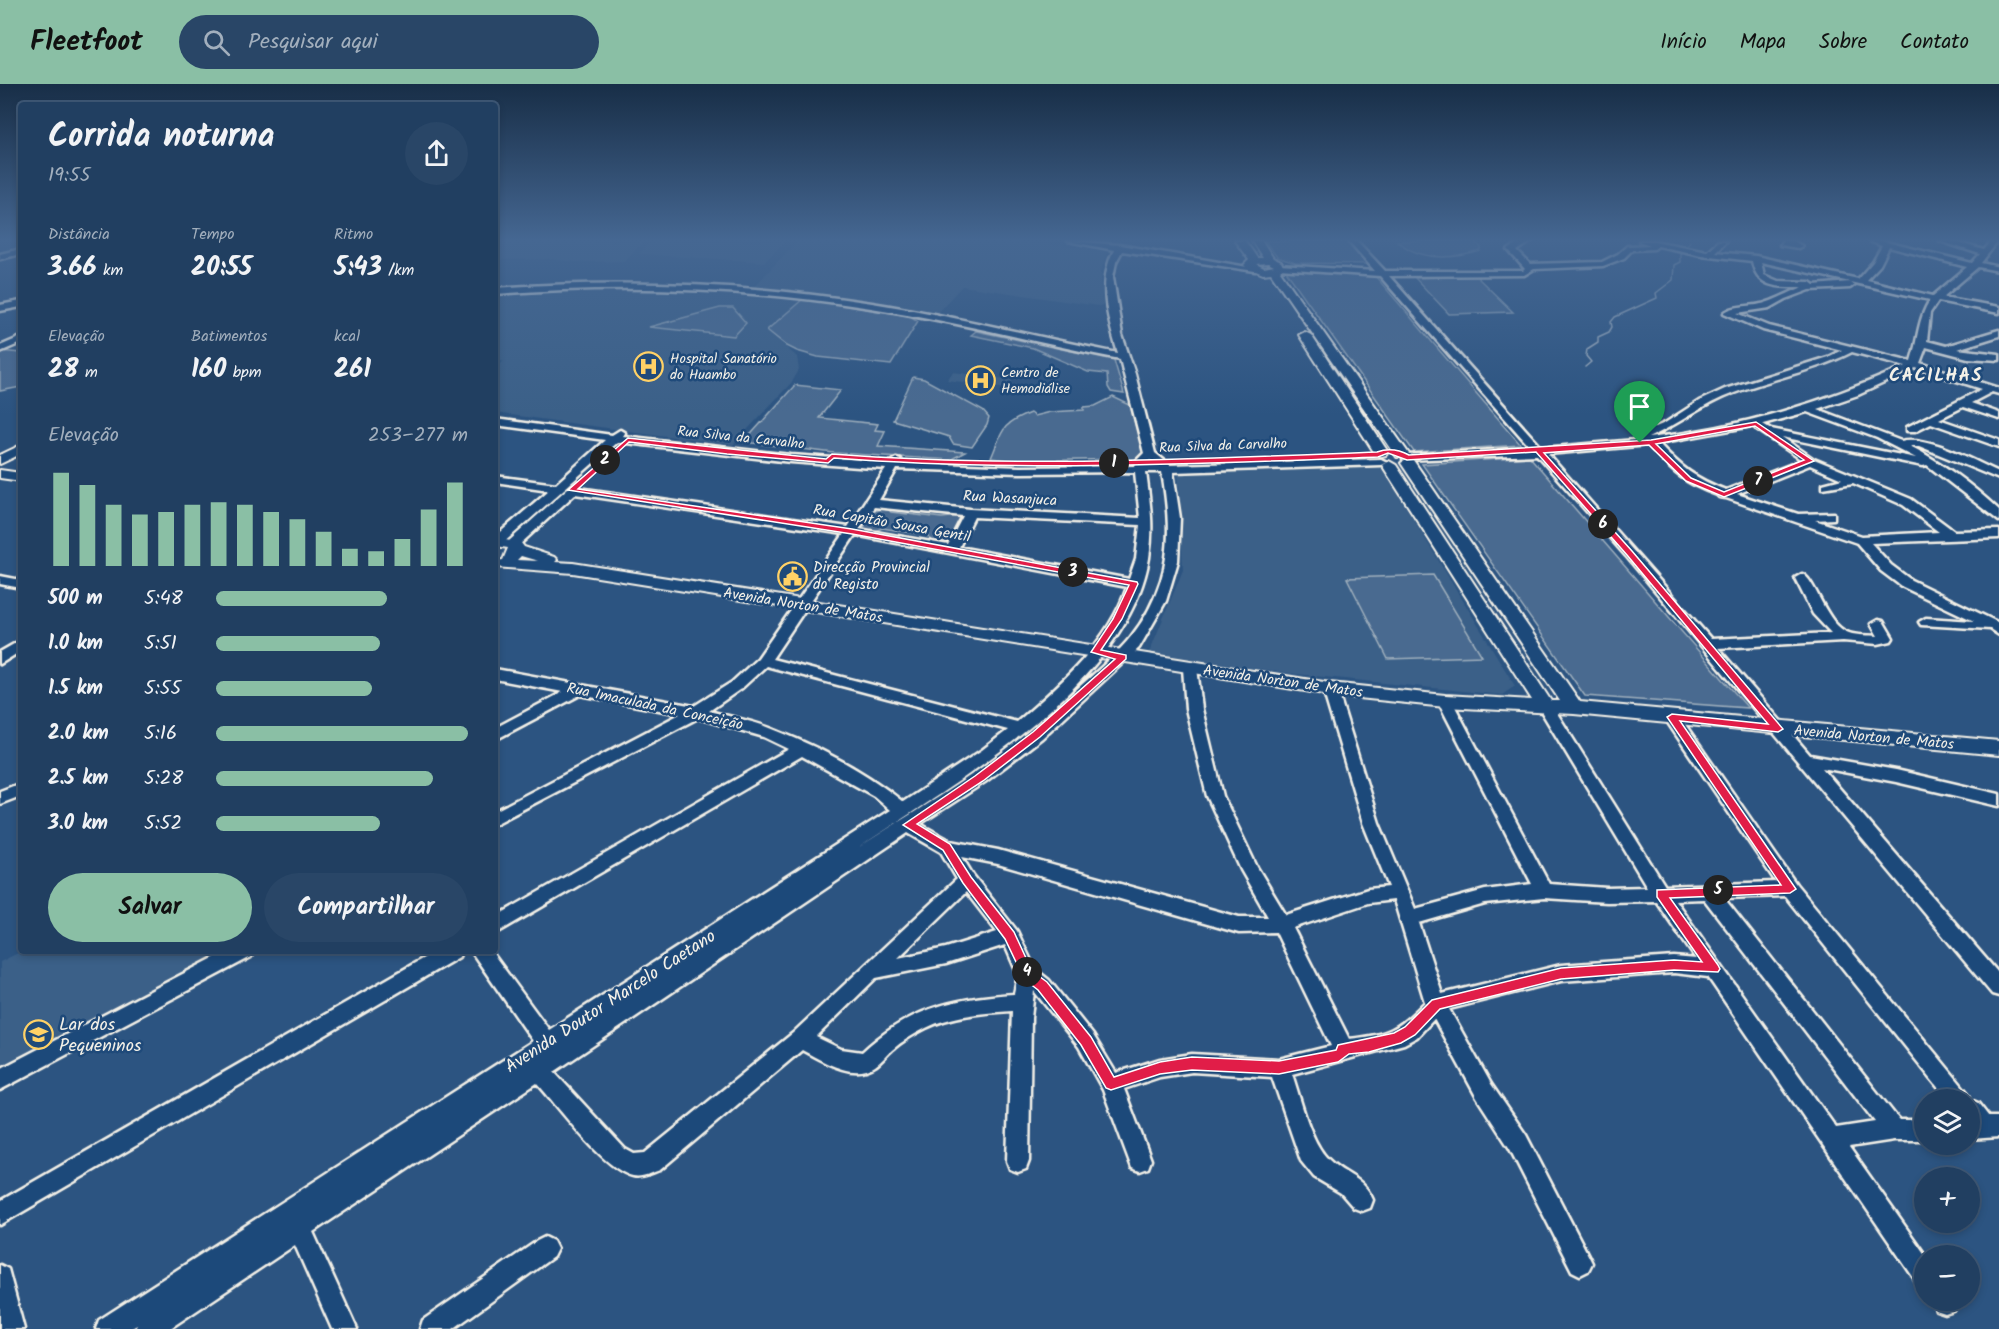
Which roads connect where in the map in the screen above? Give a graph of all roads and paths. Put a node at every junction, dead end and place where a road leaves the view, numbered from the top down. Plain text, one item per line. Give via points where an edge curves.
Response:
1 (827, 299) edge
2 (1110, 299) edge
3 (1279, 299) edge
4 (1297, 299) edge
5 (1405, 299) edge
6 (1779, 299) edge
7 (1936, 299) joint
8 (18, 305) edge
9 (1999, 305) edge
10 (1977, 306) junction
11 (0, 308) edge
12 (1999, 310) edge
13 (1999, 333) edge
14 (18, 341) edge
15 (1922, 343) junction
16 (0, 349) edge
17 (1851, 349) junction
18 (1948, 349) junction
19 (1977, 356) junction
20 (1124, 357) junction
21 (1999, 357) edge
22 (1915, 365) junction
23 (1999, 368) edge
24 (1996, 390) edge
25 (1960, 403) junction
26 (1811, 410) junction
27 (498, 416) edge
28 (1999, 416) edge
29 (1930, 419) junction
30 (498, 422) edge
31 (1756, 424) junction
32 (1911, 429) dead end
33 (1770, 432) junction
34 (624, 437) junction
35 (1646, 443) junction
36 (1999, 444) edge
37 (1899, 445) junction
38 (18, 451) edge
39 (1539, 451) junction
40 (1406, 458) junction
41 (1382, 459) junction
42 (0, 460) edge
43 (1810, 461) junction
44 (895, 464) junction
45 (1935, 465) junction
46 (1143, 466) junction
47 (1165, 469) junction
48 (0, 474) edge
49 (1999, 476) edge
50 (18, 477) edge
51 (498, 479) edge
52 (1852, 480) junction
53 (1827, 486) dead end
54 (566, 489) junction
55 (1724, 495) junction
56 (871, 503) junction
57 (970, 513) junction
58 (1830, 516) dead end
59 (1998, 516) edge
60 (1793, 517) junction
61 (1147, 522) junction
62 (852, 531) junction
63 (1999, 534) edge
64 (1951, 535) junction
65 (498, 540) edge
66 (1861, 540) junction
67 (498, 543) edge
68 (515, 547) junction
69 (952, 549) junction
70 (498, 564) edge
71 (498, 564) edge
72 (573, 568) junction
73 (1802, 578) dead end
74 (0, 580) edge
75 (18, 583) edge
76 (1134, 584) junction
77 (801, 604) junction
78 (1926, 622) dead end
79 (1878, 624) dead end
80 (1998, 628) edge
81 (1843, 637) junction
82 (1707, 644) junction
83 (18, 646) edge
84 (1095, 652) junction
85 (1122, 657) junction
86 (0, 659) edge
87 (763, 661) junction
88 (1190, 668) junction
89 (1525, 672) junction
90 (498, 675) edge
91 (579, 689) junction
92 (1330, 689) junction
93 (1445, 701) junction
94 (1501, 704) junction
95 (1545, 706) junction
96 (1574, 708) junction
97 (696, 712) junction
98 (1672, 717) junction
99 (1021, 728) junction
100 (1778, 729) junction
101 (498, 733) edge
102 (803, 748) junction
103 (1999, 748) edge
104 (1804, 759) junction
105 (18, 790) edge
106 (0, 798) edge
107 (1999, 800) edge
108 (498, 816) edge
109 (905, 817) junction
110 (946, 847) junction
111 (967, 880) junction
112 (1790, 889) junction
113 (1707, 890) junction
114 (1544, 891) junction
115 (1661, 894) junction
116 (1401, 895) junction
117 (1409, 918) junction
118 (498, 924) edge
119 (1282, 924) junction
120 (1010, 936) junction
121 (238, 954) edge
122 (447, 954) edge
123 (482, 954) edge
124 (1713, 969) junction
125 (873, 971) junction
126 (1991, 974) edge
127 (1028, 975) junction
128 (1999, 988) edge
129 (1023, 1002) junction
130 (1436, 1004) junction
131 (800, 1039) junction
132 (546, 1043) junction
133 (1343, 1049) junction
134 (1279, 1068) junction
135 (539, 1070) junction
136 (0, 1080) edge
137 (1111, 1084) junction
138 (1952, 1089) edge
139 (1894, 1130) junction
140 (1914, 1130) edge
141 (1830, 1139) junction
142 (1140, 1160) dead end
143 (1018, 1161) dead end
144 (1362, 1200) dead end
145 (0, 1214) edge
146 (299, 1227) junction
147 (545, 1249) dead end
148 (1914, 1259) edge
149 (1580, 1263) dead end
150 (0, 1276) edge
151 (12, 1329) edge
152 (108, 1329) edge
153 (147, 1329) edge
154 (345, 1329) edge
155 (432, 1329) edge

1 - 20 street via 911,312
2 - 20 street, Avenida Doutor Marcelo Caetano
3 - 41 main road
4 - 40 main road
5 - 39 street
6 - 17 street via 1767,306 1728,314
7 - 10 street
7 - 15 street via 1926,314
8 - 11 street
9 - 10 street
10 - 12 street
13 - 18 street
14 - 16 street
15 - 18 street
15 - 22 street
17 - 22 street
17 - 35 street via 1707,401 1670,425 1637,439
18 - 19 street
19 - 21 street
19 - 23 street
20 - 46 street, Avenida Doutor Marcelo Caetano
22 - 24 street
22 - 26 street
24 - 25 street
25 - 28 street
25 - 29 street
26 - 31 street
26 - 37 street
27 - 34 street, Rua Silva da Carvalho
29 - 32 street
29 - 36 street
30 - 34 street, Rua Silva da Carvalho
31 - 33 street
31 - 35 street
33 - 43 street
33 - 45 street
34 - 44 street, Rua Silva da Carvalho
34 - 54 street
35 - 39 street
35 - 55 street via 1689,479
37 - 45 street
37 - 49 street via 1921,443
38 - 42 main road
39 - 40 street
39 - 82 street
40 - 41 main road via 1399,466
40 - 96 main road
41 - 47 street, Rua Silva da Carvalho
41 - 89 main road
43 - 52 street
43 - 55 street
44 - 46 street, Rua Silva da Carvalho
44 - 56 street
45 - 59 street via 1970,489
46 - 47 street
46 - 47 street, Rua Silva da Carvalho via 1144,472
46 - 61 street, Avenida Doutor Marcelo Caetano
47 - 85 street, Avenida Doutor Marcelo Caetano via 1174,522 1171,572 1145,629
48 - 50 main road
51 - 54 street, Rua Capitão Sousa Gentil
52 - 53 street
52 - 64 street via 1907,502
54 - 62 street, Rua Capitão Sousa Gentil
54 - 65 street
54 - 68 street
55 - 60 street
56 - 57 street, Rua Wasanjuca
56 - 62 street
57 - 61 street, Rua Wasanjuca
57 - 69 street
58 - 60 street
60 - 66 street
61 - 76 street, Avenida Doutor Marcelo Caetano via 1143,556
62 - 69 street, Rua Capitão Sousa Gentil
62 - 77 street
63 - 64 street
64 - 66 street
66 - 80 street via 1906,583
67 - 68 main road, Avenida Norton de Matos
68 - 70 main road via 510,559
68 - 72 main road, Avenida Norton de Matos
69 - 76 street, Rua Capitão Sousa Gentil
71 - 72 main road, Avenida Norton de Matos
72 - 77 main road, Avenida Norton de Matos
73 - 81 street via 1820,614
74 - 75 street
76 - 84 street, Avenida Doutor Marcelo Caetano via 1118,619
77 - 84 main road, Avenida Norton de Matos
77 - 87 street
78 - 80 street
79 - 81 street via 1886,638
81 - 82 street
82 - 100 street
83 - 86 street
84 - 85 main road, Avenida Norton de Matos
84 - 99 street, Avenida Doutor Marcelo Caetano via 1054,699
85 - 88 main road, Avenida Norton de Matos
85 - 109 street, Avenida Doutor Marcelo Caetano via 1037,735 979,778
87 - 97 street via 737,685
87 - 99 street
88 - 92 main road, Avenida Norton de Matos
88 - 119 street via 1194,709 1215,796 1250,870
89 - 94 main road via 1519,694
89 - 95 main road
90 - 91 street, Rua Imaculada da Conceição
91 - 97 street, Rua Imaculada da Conceição
91 - 101 street
92 - 93 main road, Avenida Norton de Matos
92 - 116 street via 1371,823
93 - 94 main road, Avenida Norton de Matos
93 - 114 street
94 - 95 main road, Avenida Norton de Matos
95 - 96 main road, Avenida Norton de Matos
95 - 115 street
96 - 98 main road, Avenida Norton de Matos
97 - 102 street, Rua Imaculada da Conceição via 769,733
97 - 108 street
98 - 100 main road, Avenida Norton de Matos
98 - 112 street
99 - 109 street, Avenida Doutor Marcelo Caetano
100 - 103 main road, Avenida Norton de Matos
100 - 104 street
102 - 109 street, Rua Imaculada da Conceição via 880,792
102 - 118 street
104 - 107 street
104 - 126 street
105 - 106 street
109 - 110 street, Rua Imaculada da Conceição
109 - 132 street, Avenida Doutor Marcelo Caetano
109 - 135 street, Avenida Doutor Marcelo Caetano via 829,875
110 - 111 street
110 - 119 street via 998,857 1239,925
111 - 120 street
111 - 125 street
112 - 113 street
112 - 138 street
113 - 115 street
113 - 139 street
114 - 115 street
114 - 117 street via 1485,897
115 - 124 street
116 - 117 street
116 - 119 street via 1368,896
117 - 130 street
119 - 133 street
120 - 125 street via 946,956
120 - 127 street
121 - 136 street
122 - 145 street
123 - 132 street
124 - 130 street via 1674,965 1561,973
124 - 141 street
125 - 131 street
126 - 128 street
127 - 129 street
127 - 137 street via 1042,986 1086,1041
129 - 131 street via 940,1011 910,1024 861,1062 848,1061
129 - 143 street
130 - 133 street via 1410,1031 1397,1038
130 - 149 street via 1527,1160
131 - 135 street via 666,1151 639,1167 617,1157
132 - 152 street, Avenida Doutor Marcelo Caetano
133 - 134 street via 1338,1056
134 - 137 street via 1192,1064 1160,1068
134 - 144 street via 1309,1153 1322,1169 1349,1185
135 - 146 street, Avenida Doutor Marcelo Caetano
137 - 142 street
139 - 140 street
139 - 141 street
141 - 148 street
146 - 153 street, Avenida Doutor Marcelo Caetano
146 - 154 street
147 - 155 street
150 - 151 street

